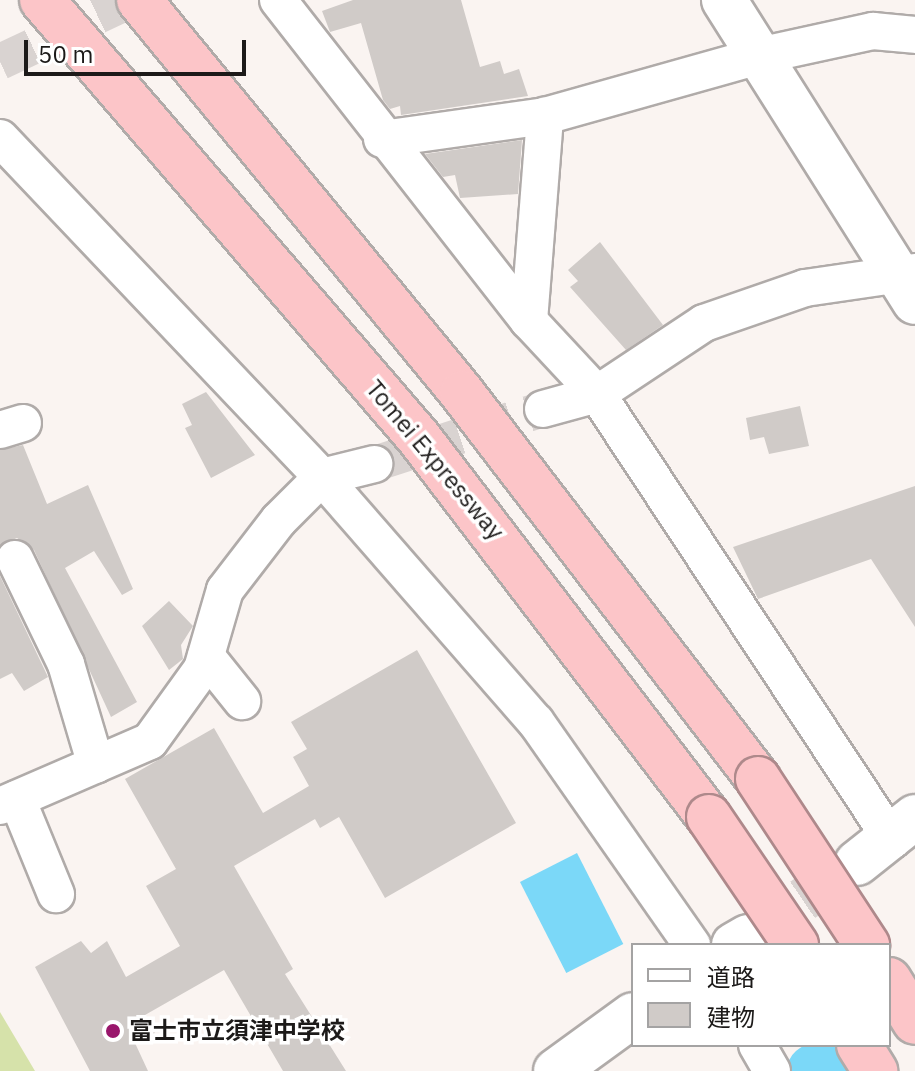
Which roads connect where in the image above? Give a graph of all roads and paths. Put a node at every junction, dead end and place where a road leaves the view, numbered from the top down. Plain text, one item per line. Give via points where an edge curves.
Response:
1 (42, 0) edge
2 (139, 0) edge
3 (278, 0) edge
4 (724, 0) edge
5 (915, 35) edge
6 (758, 56) junction
7 (545, 116) junction
8 (0, 138) edge
9 (382, 139) junction
10 (909, 283) edge
11 (529, 321) junction
12 (597, 394) junction
13 (543, 409) tunnel mouth
14 (374, 464) tunnel mouth
15 (322, 477) junction
16 (15, 559) dead end
17 (206, 656) junction
18 (242, 701) dead end
19 (96, 765) junction
20 (8, 803) edge
21 (888, 840) edge
22 (56, 894) dead end
23 (691, 943) edge
24 (795, 943) edge
25 (866, 943) edge
26 (891, 983) edge
27 (631, 1016) edge
28 (915, 1022) edge
29 (758, 1047) edge
30 (860, 1047) edge
31 (556, 1071) edge
32 (772, 1071) edge
33 (875, 1071) edge

1 - 24 highway, Tomei Expressway, bridge via 439,461 709,817
2 - 25 highway, bridge via 462,393 758,779
3 - 9 street
4 - 6 street
5 - 6 street via 873,31
6 - 7 street
6 - 10 street
7 - 9 street
7 - 11 street
8 - 15 street
9 - 11 street
10 - 12 street via 805,288 704,323
11 - 12 street
12 - 13 street
12 - 21 street
14 - 15 street
15 - 17 street via 225,590
15 - 23 street via 536,722
16 - 19 street via 66,664
17 - 18 street
17 - 19 street via 150,741
19 - 20 street
20 - 22 street
26 - 28 highway
27 - 31 street
29 - 32 street
30 - 33 highway

